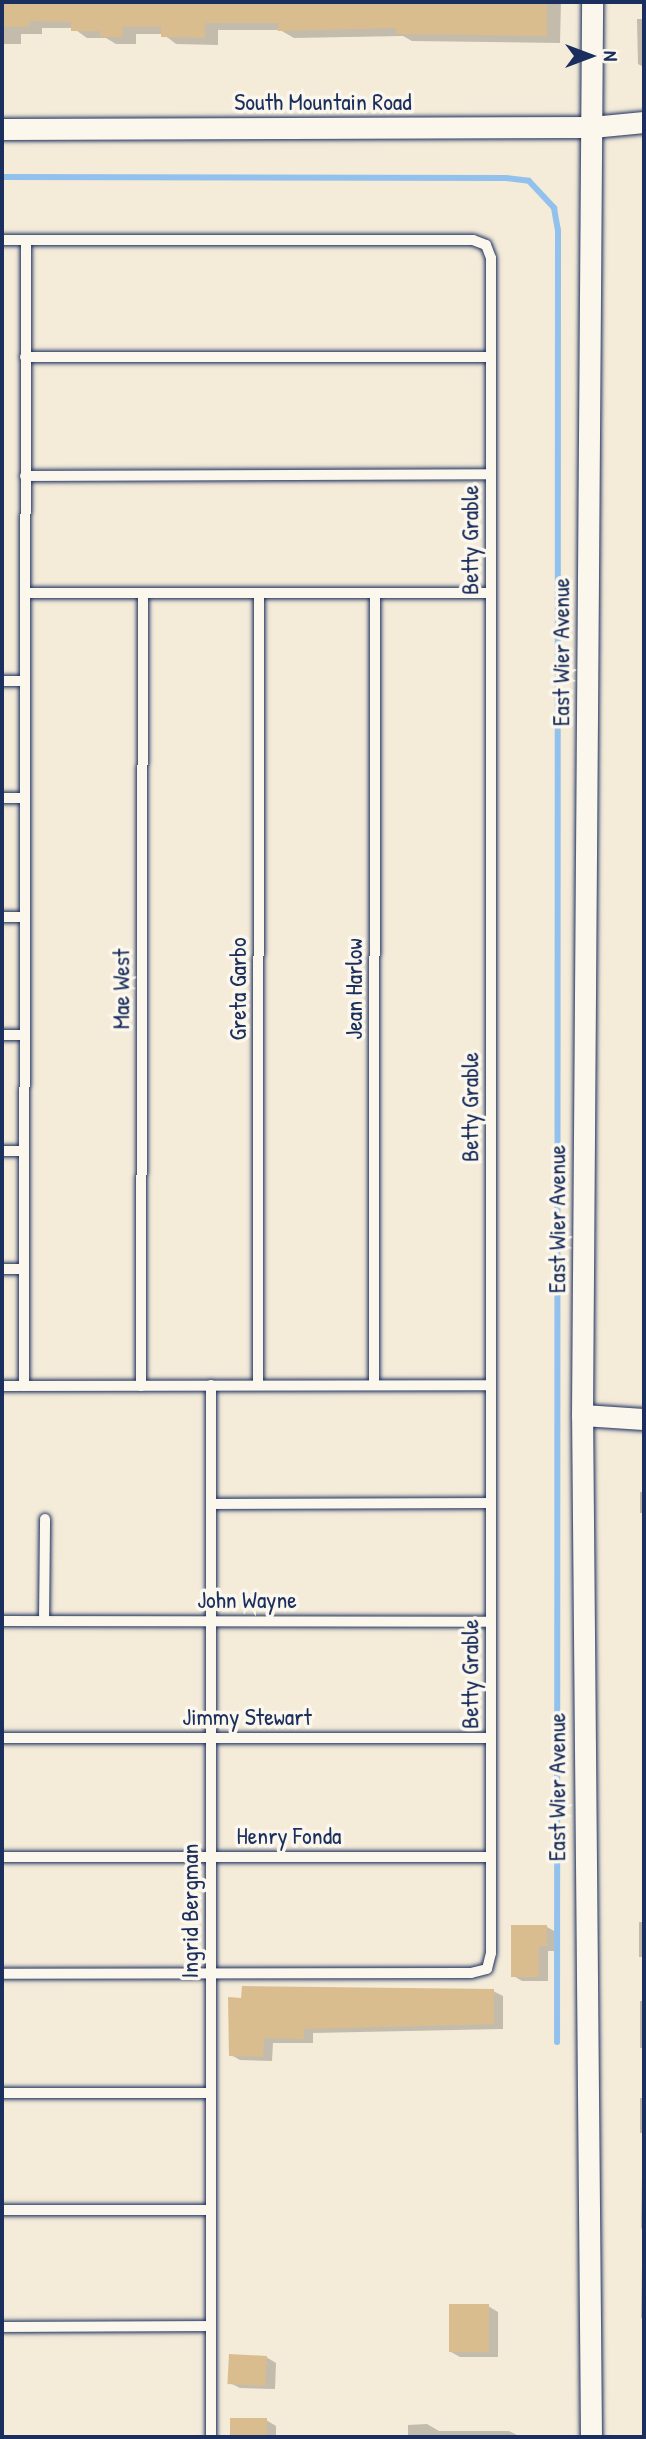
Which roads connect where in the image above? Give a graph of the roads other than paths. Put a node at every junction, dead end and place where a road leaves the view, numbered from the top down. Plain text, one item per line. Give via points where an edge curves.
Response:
1 (592, 2) edge
2 (644, 122) edge
3 (592, 127) junction
4 (2, 129) edge
5 (2, 240) edge
6 (26, 240) junction
7 (25, 357) junction
8 (491, 357) junction
9 (491, 474) junction
10 (25, 475) junction
11 (25, 593) junction
12 (143, 593) junction
13 (259, 593) junction
14 (375, 593) junction
15 (491, 593) junction
16 (2, 681) edge
17 (25, 681) junction
18 (2, 799) edge
19 (25, 799) junction
20 (2, 917) edge
21 (24, 917) junction
22 (2, 1035) edge
23 (24, 1035) junction
24 (2, 1151) edge
25 (24, 1151) junction
26 (2, 1269) edge
27 (24, 1269) junction
28 (211, 1385) junction
29 (258, 1385) junction
30 (374, 1385) junction
31 (491, 1385) junction
32 (2, 1386) edge
33 (24, 1386) junction
34 (141, 1386) junction
35 (582, 1415) junction
36 (644, 1419) edge
37 (491, 1503) junction
38 (211, 1504) junction
39 (45, 1519) dead end
40 (2, 1620) edge
41 (44, 1621) junction
42 (211, 1621) junction
43 (491, 1622) junction
44 (2, 1738) edge
45 (211, 1738) junction
46 (491, 1738) junction
47 (2, 1857) edge
48 (211, 1857) junction
49 (491, 1857) junction
50 (2, 1974) edge
51 (211, 1974) junction
52 (2, 2093) edge
53 (211, 2093) junction
54 (2, 2210) edge
55 (211, 2210) junction
56 (211, 2326) junction
57 (2, 2327) edge
58 (211, 2437) edge
59 (591, 2437) edge

1 - 3 street, East Wier Avenue
2 - 3 street, South Mountain Road
3 - 4 street, South Mountain Road
3 - 35 street, East Wier Avenue
5 - 6 lane
6 - 7 lane
6 - 8 lane, Betty Grable via 474,240 486,245 491,258
7 - 8 lane
7 - 10 lane
8 - 9 lane, Betty Grable
9 - 10 lane
9 - 15 lane, Betty Grable
10 - 11 lane
11 - 12 lane
11 - 17 lane
12 - 13 lane
12 - 34 lane, Mae West
13 - 14 lane
13 - 29 lane, Greta Garbo
14 - 15 lane
14 - 30 lane, Jean Harlow
15 - 31 lane, Betty Grable
16 - 17 lane
17 - 19 lane
18 - 19 lane
19 - 21 lane
20 - 21 lane
21 - 23 lane
22 - 23 lane
23 - 25 lane
24 - 25 lane
25 - 27 lane
26 - 27 lane
27 - 33 lane
28 - 29 lane
28 - 34 lane
28 - 38 lane, Ingrid Bergman
29 - 30 lane
30 - 31 lane
31 - 37 lane, Betty Grable
32 - 33 lane
33 - 34 lane
35 - 36 street
35 - 59 street, East Wier Avenue
37 - 38 lane
37 - 43 lane, Betty Grable
38 - 42 lane, Ingrid Bergman
39 - 41 lane
40 - 41 lane, John Wayne
41 - 42 lane, John Wayne
42 - 43 lane, John Wayne
42 - 45 lane, Ingrid Bergman
43 - 46 lane, Betty Grable
44 - 45 lane, Jimmy Stewart
45 - 46 lane, Jimmy Stewart
45 - 48 lane, Ingrid Bergman
46 - 49 lane, Betty Grable
47 - 48 lane, Henry Fonda
48 - 49 lane, Henry Fonda
48 - 51 lane, Ingrid Bergman
49 - 51 lane, Betty Grable via 487,1969 471,1973
50 - 51 lane
51 - 53 lane, Ingrid Bergman
52 - 53 lane
53 - 55 lane, Ingrid Bergman
54 - 55 lane
55 - 56 lane, Ingrid Bergman
56 - 57 lane
56 - 58 lane, Ingrid Bergman

